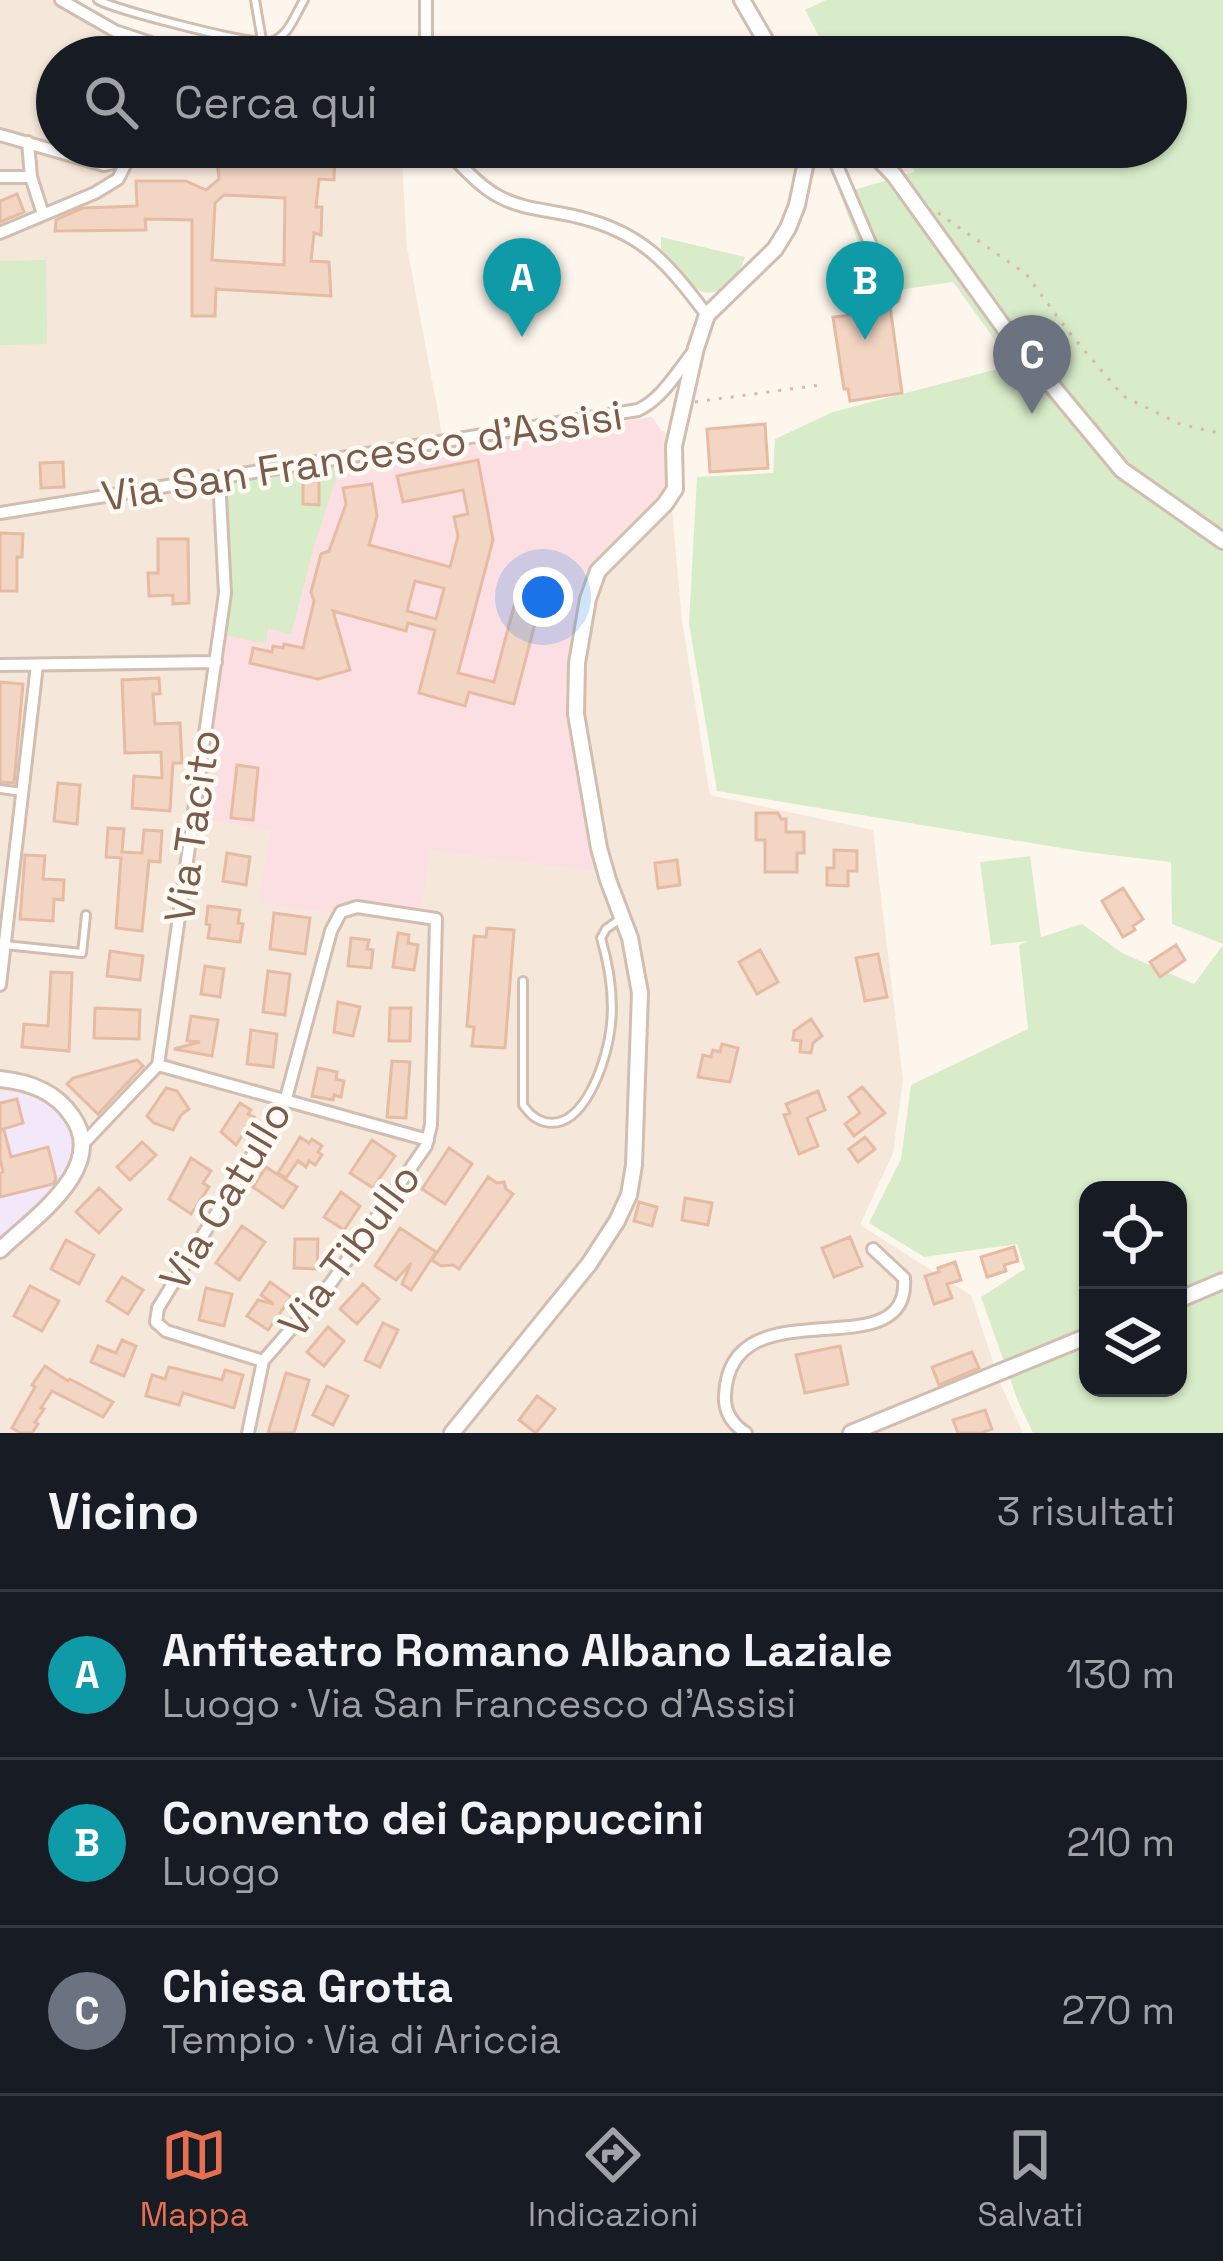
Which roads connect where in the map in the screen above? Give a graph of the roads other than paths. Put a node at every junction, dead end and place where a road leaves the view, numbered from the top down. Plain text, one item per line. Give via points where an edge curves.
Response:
1 (61, 0) edge
2 (98, 0) edge
3 (255, 0) edge
4 (304, 0) edge
5 (427, 0) edge
6 (742, 0) edge
7 (125, 36) edge
8 (230, 36) edge
9 (262, 36) edge
10 (282, 36) edge
11 (426, 36) edge
12 (763, 36) edge
13 (0, 135) edge
14 (28, 142) junction
15 (36, 144) edge
16 (123, 168) edge
17 (466, 168) edge
18 (805, 168) edge
19 (838, 168) edge
20 (887, 168) edge
21 (0, 177) edge
22 (31, 177) junction
23 (44, 214) junction
24 (0, 232) edge
25 (893, 296) dead end
26 (707, 315) junction
27 (696, 348) junction
28 (220, 478) junction
29 (0, 513) edge
30 (1223, 541) edge
31 (216, 662) junction
32 (0, 665) edge
33 (37, 665) junction
34 (0, 789) edge
35 (22, 792) junction
36 (86, 915) dead end
37 (622, 916) junction
38 (436, 920) joint
39 (4, 945) junction
40 (523, 981) dead end
41 (0, 985) edge
42 (158, 1065) junction
43 (0, 1079) edge
44 (286, 1102) junction
45 (428, 1140) junction
46 (83, 1144) junction
47 (873, 1249) dead end
48 (0, 1250) edge
49 (1223, 1281) edge
50 (1187, 1296) edge
51 (1079, 1340) edge
52 (263, 1361) junction
53 (248, 1433) edge
54 (452, 1433) edge
55 (746, 1433) edge
56 (851, 1433) edge

1 - 7 street
2 - 8 lane
3 - 9 lane
4 - 10 lane
5 - 11 street
6 - 12 street
13 - 14 street
14 - 15 street
14 - 22 street
16 - 23 street via 95,193
17 - 26 street via 498,197 639,242
18 - 26 street via 775,249
19 - 25 street
20 - 30 street via 1121,470
21 - 22 street
22 - 23 street
23 - 24 street
26 - 27 street
27 - 28 street, Via San Francesco d'Assisi via 641,409
27 - 37 street via 673,454 675,489 598,571 577,663 576,715 599,848
28 - 29 street, Via San Francesco d'Assisi
28 - 31 street, Via Tacito via 225,593
31 - 33 street
31 - 42 street, Via Tacito
32 - 33 street
33 - 35 street
34 - 35 lane
35 - 39 street
36 - 39 lane via 82,953
37 - 40 lane via 602,938 611,971 609,1039 591,1090 567,1120 533,1117 523,1101
37 - 54 street via 640,1004 629,1195 589,1264
38 - 44 street, Via Catullo via 357,907 338,916
38 - 45 street, Via Tibullo
39 - 41 street
42 - 44 street
42 - 46 street
43 - 46 street via 58,1100
44 - 45 street
44 - 52 street, Via Catullo via 155,1315 163,1329
45 - 52 street, Via Tibullo via 331,1283
46 - 48 street via 62,1189
47 - 55 street via 904,1278 897,1307 866,1325 768,1336 747,1346 724,1396 729,1417
49 - 50 street
51 - 56 street
52 - 53 street

